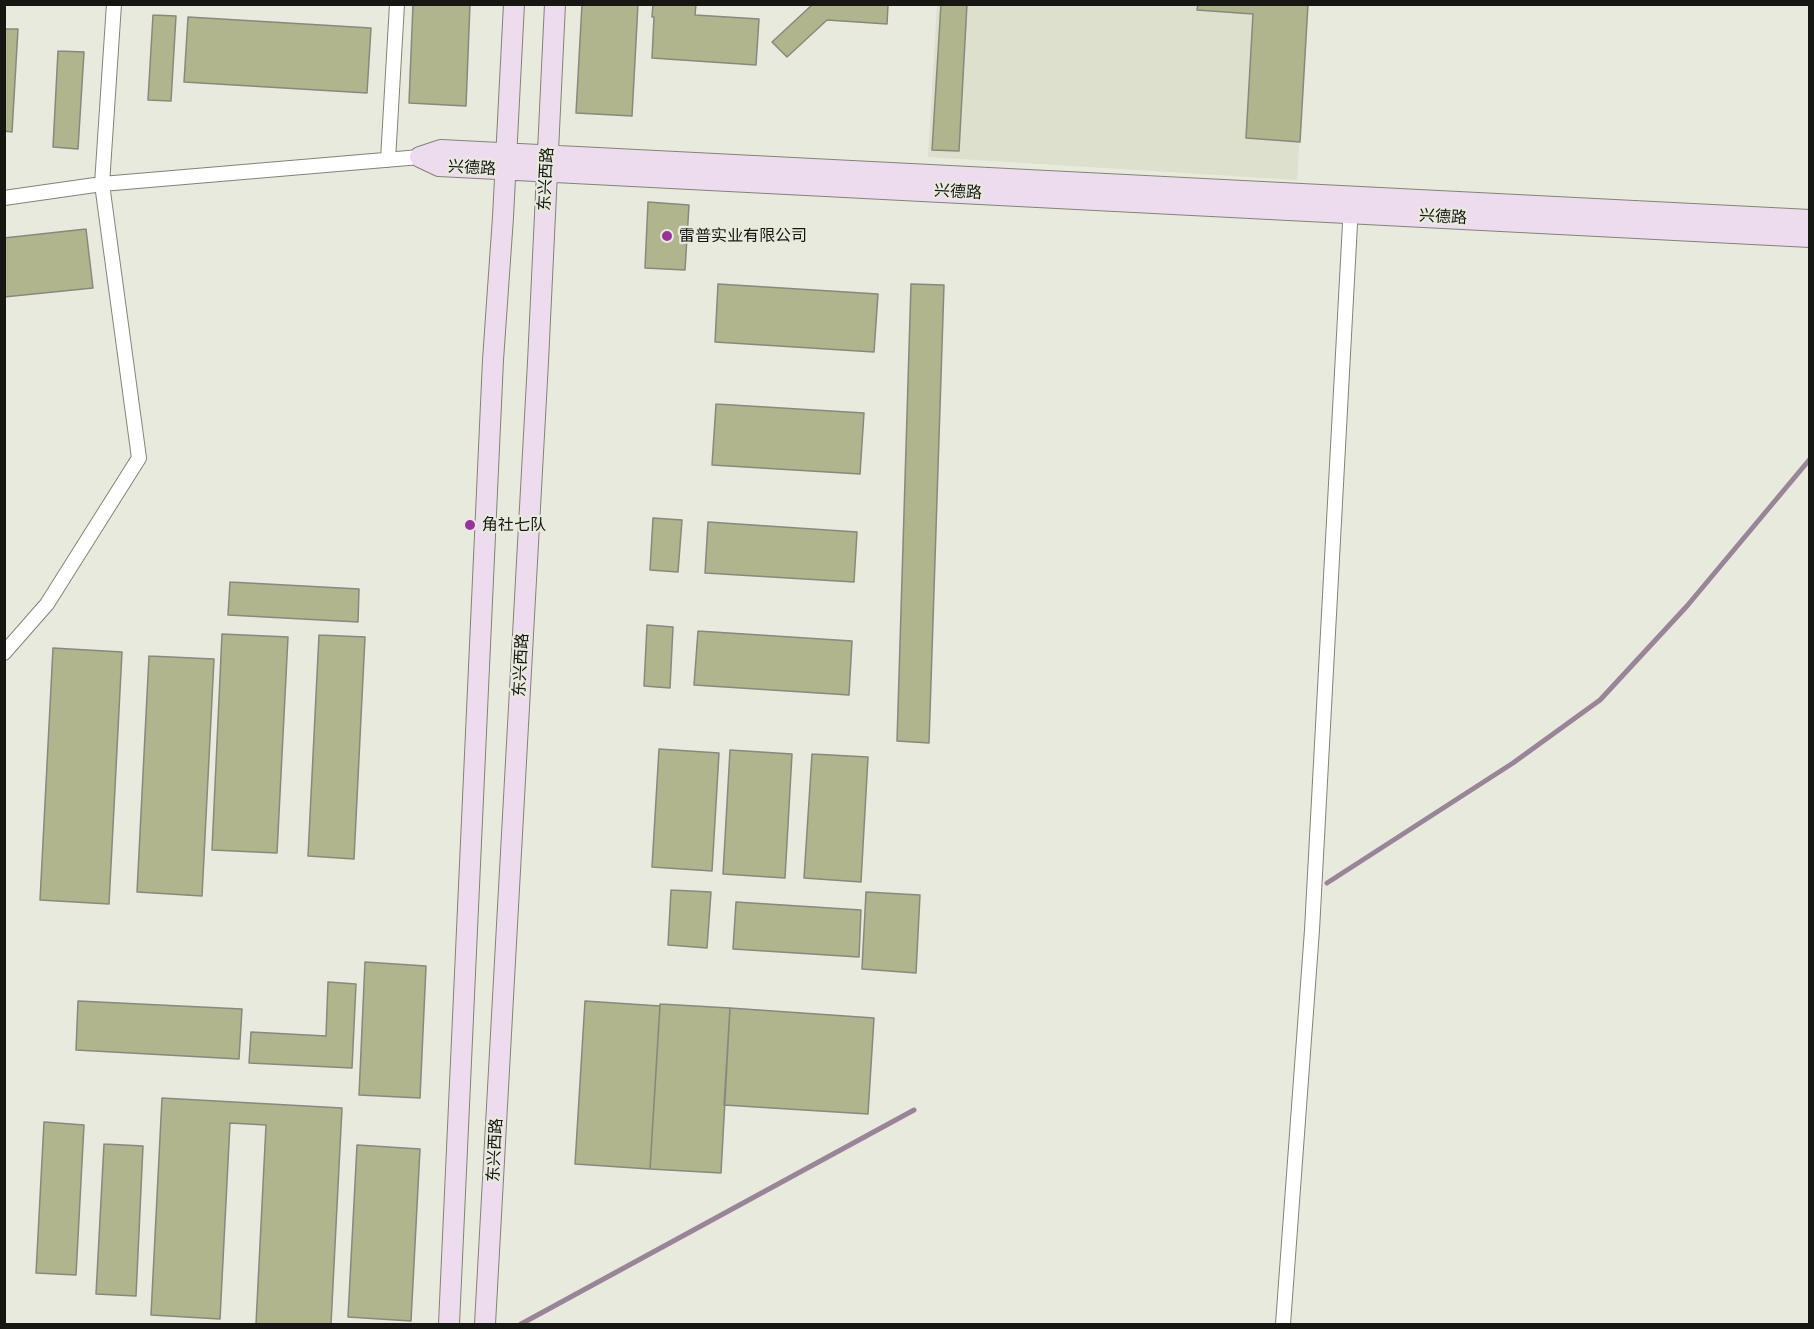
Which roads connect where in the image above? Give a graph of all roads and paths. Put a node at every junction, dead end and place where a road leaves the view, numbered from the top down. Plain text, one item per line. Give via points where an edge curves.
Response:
1 (114, 4) edge
2 (397, 4) edge
3 (514, 4) edge
4 (555, 4) edge
5 (420, 158) joint
6 (388, 160) junction
7 (506, 161) junction
8 (547, 163) junction
9 (102, 184) junction
10 (4, 198) edge
11 (1351, 205) junction
12 (1809, 220) edge
13 (1809, 237) edge
14 (4, 653) edge
15 (449, 1324) edge
16 (485, 1324) edge
17 (1283, 1324) edge

1 - 9 street
2 - 6 street
3 - 7 main road
4 - 8 main road, 东兴西路
5 - 6 street
5 - 7 main road, 兴德路 via 441,150
6 - 9 street
7 - 8 main road, 兴德路
7 - 15 main road via 493,360
8 - 11 main road, 兴德路
8 - 16 main road, 东兴西路
9 - 10 street
9 - 14 street via 139,458 47,604
11 - 12 main road, 兴德路
11 - 13 main road, 兴德路
11 - 17 street via 1312,930

